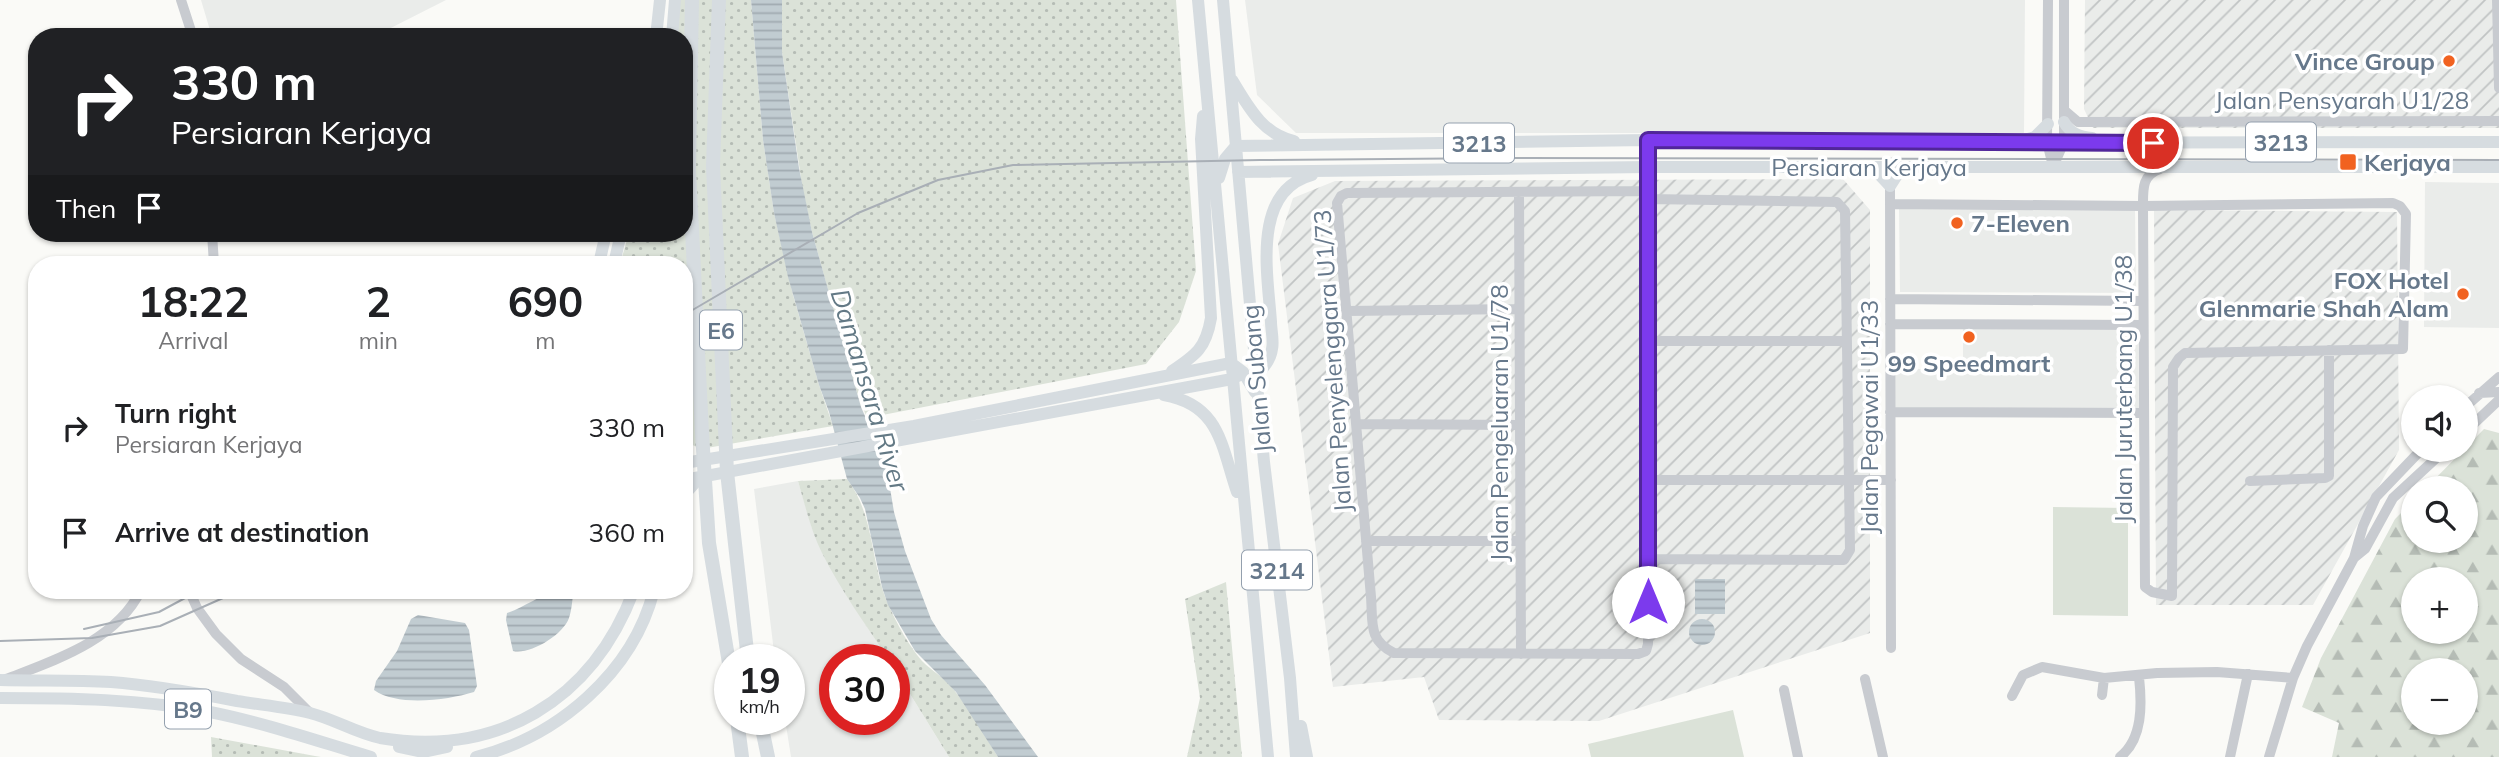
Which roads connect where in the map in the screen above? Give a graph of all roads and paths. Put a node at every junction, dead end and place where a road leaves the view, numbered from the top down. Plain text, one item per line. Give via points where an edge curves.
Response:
1 (181, 0) edge
2 (660, 0) edge
3 (675, 0) edge
4 (692, 0) edge
5 (719, 0) edge
6 (1198, 0) edge
7 (1223, 0) edge
8 (2048, 0) edge
9 (2064, 0) edge
10 (2497, 0) edge
11 (191, 28) edge
12 (657, 28) edge
13 (673, 28) edge
14 (692, 28) edge
15 (1230, 78) junction
16 (2499, 88) edge
17 (1207, 101) junction
18 (2064, 116) junction
19 (2499, 121) edge
20 (2048, 124) junction
21 (1210, 130) junction
22 (1648, 140) junction
23 (1975, 142) junction
24 (2048, 142) junction
25 (2064, 142) junction
26 (2499, 142) edge
27 (2153, 143) junction
28 (1311, 145) junction
29 (1237, 146) junction
30 (1224, 159) junction
31 (2105, 166) junction
32 (2196, 166) junction
33 (1648, 167) junction
34 (1866, 167) junction
35 (1911, 167) junction
36 (2053, 167) junction
37 (2499, 167) edge
38 (1325, 171) junction
39 (1238, 173) junction
40 (1890, 186) junction
41 (2143, 190) junction
42 (1519, 192) junction
43 (1648, 195) junction
44 (1216, 198) junction
45 (1890, 204) junction
46 (2143, 206) junction
47 (693, 242) edge
48 (1890, 299) junction
49 (2143, 302) junction
50 (1519, 309) junction
51 (1346, 311) junction
52 (1890, 324) junction
53 (2143, 325) junction
54 (1648, 341) junction
55 (1847, 341) junction
56 (2329, 350) junction
57 (1231, 363) junction
58 (1166, 375) junction
59 (1244, 376) junction
60 (2499, 377) edge
61 (2499, 391) edge
62 (1156, 393) junction
63 (2478, 393) joint
64 (2499, 400) edge
65 (1890, 412) junction
66 (2499, 412) edge
67 (2143, 413) junction
68 (2485, 413) junction
69 (2478, 419) edge
70 (1356, 424) junction
71 (1520, 425) junction
72 (915, 432) junction
73 (808, 451) junction
74 (693, 456) edge
75 (701, 460) junction
76 (693, 461) edge
77 (2410, 462) edge
78 (2432, 462) edge
79 (701, 477) junction
80 (693, 478) edge
81 (1648, 480) junction
82 (1849, 480) junction
83 (1891, 480) junction
84 (2250, 481) dead end
85 (693, 485) edge
86 (1244, 513) junction
87 (1366, 541) junction
88 (1520, 541) junction
89 (2354, 558) junction
90 (1648, 559) junction
91 (134, 599) edge
92 (193, 599) edge
93 (631, 599) edge
94 (650, 599) edge
95 (726, 644) edge
96 (746, 644) edge
97 (1891, 648) dead end
98 (1521, 654) junction
99 (2248, 674) junction
100 (2139, 677) junction
101 (1290, 678) junction
102 (2104, 678) junction
103 (2293, 678) junction
104 (1865, 679) dead end
105 (1, 680) edge
106 (1784, 690) dead end
107 (2102, 695) dead end
108 (2012, 696) dead end
109 (0, 698) edge
110 (310, 713) junction
111 (739, 735) edge
112 (763, 735) edge
113 (377, 737) junction
114 (464, 740) junction
115 (423, 755) edge
116 (370, 757) edge
117 (476, 757) edge
118 (742, 757) edge
119 (768, 757) edge
120 (1268, 757) edge
121 (1296, 757) edge
122 (1307, 757) edge
123 (1798, 757) edge
124 (1883, 757) edge
125 (2120, 757) edge
126 (2230, 757) edge
127 (2269, 757) edge

1 - 11 street
2 - 12 main road
3 - 13 main road
4 - 14 highway, E6
5 - 96 highway, E6 via 713,166 727,472
6 - 17 main road, Jalan Subang
7 - 15 main road, Jalan Subang
8 - 20 street
9 - 18 street
10 - 16 street
15 - 28 main road via 1270,132
15 - 29 main road, Jalan Subang
17 - 21 main road, Jalan Subang
17 - 58 main road via 1201,139 1211,318 1200,350
18 - 19 street, Jalan Pensyarah U1/28 via 2078,122
18 - 25 street
18 - 27 main road via 2069,131 2083,137
20 - 23 main road via 2035,138
20 - 24 street
21 - 30 main road
21 - 44 main road, Jalan Subang
22 - 23 main road, Persiaran Kerjaya / 3213
22 - 28 main road, Persiaran Kerjaya / 3213
22 - 33 street
23 - 24 main road, Persiaran Kerjaya / 3213
24 - 25 main road, Persiaran Kerjaya / 3213
24 - 36 street
25 - 27 main road, Persiaran Kerjaya / 3213
25 - 36 street
26 - 27 main road, Persiaran Kerjaya / 3213
28 - 29 main road, Persiaran Kerjaya / 3213
29 - 30 main road
29 - 39 main road, Jalan Subang
30 - 39 main road
30 - 44 main road
31 - 32 main road, Persiaran Kerjaya / 3213
31 - 36 main road, Persiaran Kerjaya / 3213
31 - 41 street via 2131,170 2139,176
32 - 37 main road, Persiaran Kerjaya / 3213
32 - 41 street via 2151,172
33 - 34 main road, Persiaran Kerjaya / 3213
33 - 38 main road, Persiaran Kerjaya / 3213
33 - 43 street
34 - 35 main road, Persiaran Kerjaya / 3213
34 - 40 main road
35 - 36 main road, Persiaran Kerjaya / 3213
35 - 40 main road
38 - 39 main road, Persiaran Kerjaya / 3213
38 - 59 main road via 1303,177 1282,194 1269,219 1266,241 1272,350 1264,368
39 - 59 main road, Jalan Subang via 1254,349
40 - 45 street, Jalan Pegawai U1/33
41 - 46 street, Jalan Juruterbang U1/38
42 - 43 street, Jalan Penyelenggara U1/73
42 - 50 street, Jalan Pengeluaran U1/78
42 - 51 street, Jalan Penyelenggara U1/73 via 1340,196
43 - 54 street
43 - 55 street, Jalan Penyelenggara U1/73 via 1837,202 1845,211
44 - 57 main road, Jalan Subang
45 - 46 street
45 - 48 street, Jalan Pegawai U1/33
46 - 49 street, Jalan Juruterbang U1/38
46 - 56 street via 2400,206 2406,214 2403,349
47 - 95 highway, E6 via 709,543
48 - 49 street
48 - 52 street, Jalan Pegawai U1/33
49 - 53 street, Jalan Juruterbang U1/38
50 - 51 street
50 - 71 street, Jalan Pengeluaran U1/78
51 - 70 street, Jalan Penyelenggara U1/73
52 - 53 street
52 - 65 street, Jalan Pegawai U1/33
53 - 67 street, Jalan Juruterbang U1/38
54 - 55 street
54 - 81 street
55 - 82 street
56 - 67 street, Jalan Juruterbang U1/38 via 2185,353 2179,358 2173,368 2172,596 2145,587
56 - 84 street via 2329,476
57 - 58 main road
57 - 59 main road
58 - 72 main road
59 - 62 main road
59 - 86 main road, Jalan Subang / 3214
59 - 101 main road, Jalan Subang / 3214 via 1257,395
60 - 63 street
61 - 63 street
62 - 72 main road
62 - 86 main road via 1193,403 1210,419
64 - 68 street
65 - 67 street
65 - 83 street, Jalan Pegawai U1/33
66 - 68 street
68 - 69 street
70 - 71 street
70 - 87 street, Jalan Penyelenggara U1/73
71 - 88 street, Jalan Pengeluaran U1/78
72 - 73 main road
73 - 75 main road
73 - 79 main road
74 - 75 main road
75 - 76 main road
77 - 89 street via 2376,497
78 - 89 street via 2393,498 2365,549
79 - 80 main road
79 - 85 main road
81 - 82 street
81 - 90 street
82 - 83 street
82 - 90 street via 1850,550 1844,560
83 - 97 street, Jalan Pegawai U1/33
86 - 120 main road, Jalan Subang / 3214
87 - 88 street
87 - 98 street, Jalan Penyelenggara U1/73 via 1375,639 1382,647 1394,653
88 - 98 street, Jalan Pengeluaran U1/78
89 - 103 street
90 - 98 street via 1646,651
91 - 105 street via 119,619 91,641
92 - 110 street via 216,634 241,659 284,687
93 - 114 main road, B9 via 613,636 551,705 522,722
94 - 117 main road via 625,654 594,691 557,723 523,742
99 - 100 street via 2157,673
99 - 103 street
99 - 126 street
100 - 102 street
100 - 125 street via 2136,738
101 - 121 main road, Jalan Subang / 3214
101 - 122 main road
102 - 107 street
102 - 108 street via 2042,667 2023,675
103 - 127 street
104 - 124 street
105 - 110 main road, B9 via 112,682
106 - 123 street
109 - 116 main road, B9 via 79,698 209,712 288,730
110 - 113 main road, B9
111 - 118 highway
112 - 119 highway
113 - 114 main road, B9 via 412,742
113 - 115 main road
114 - 115 main road

